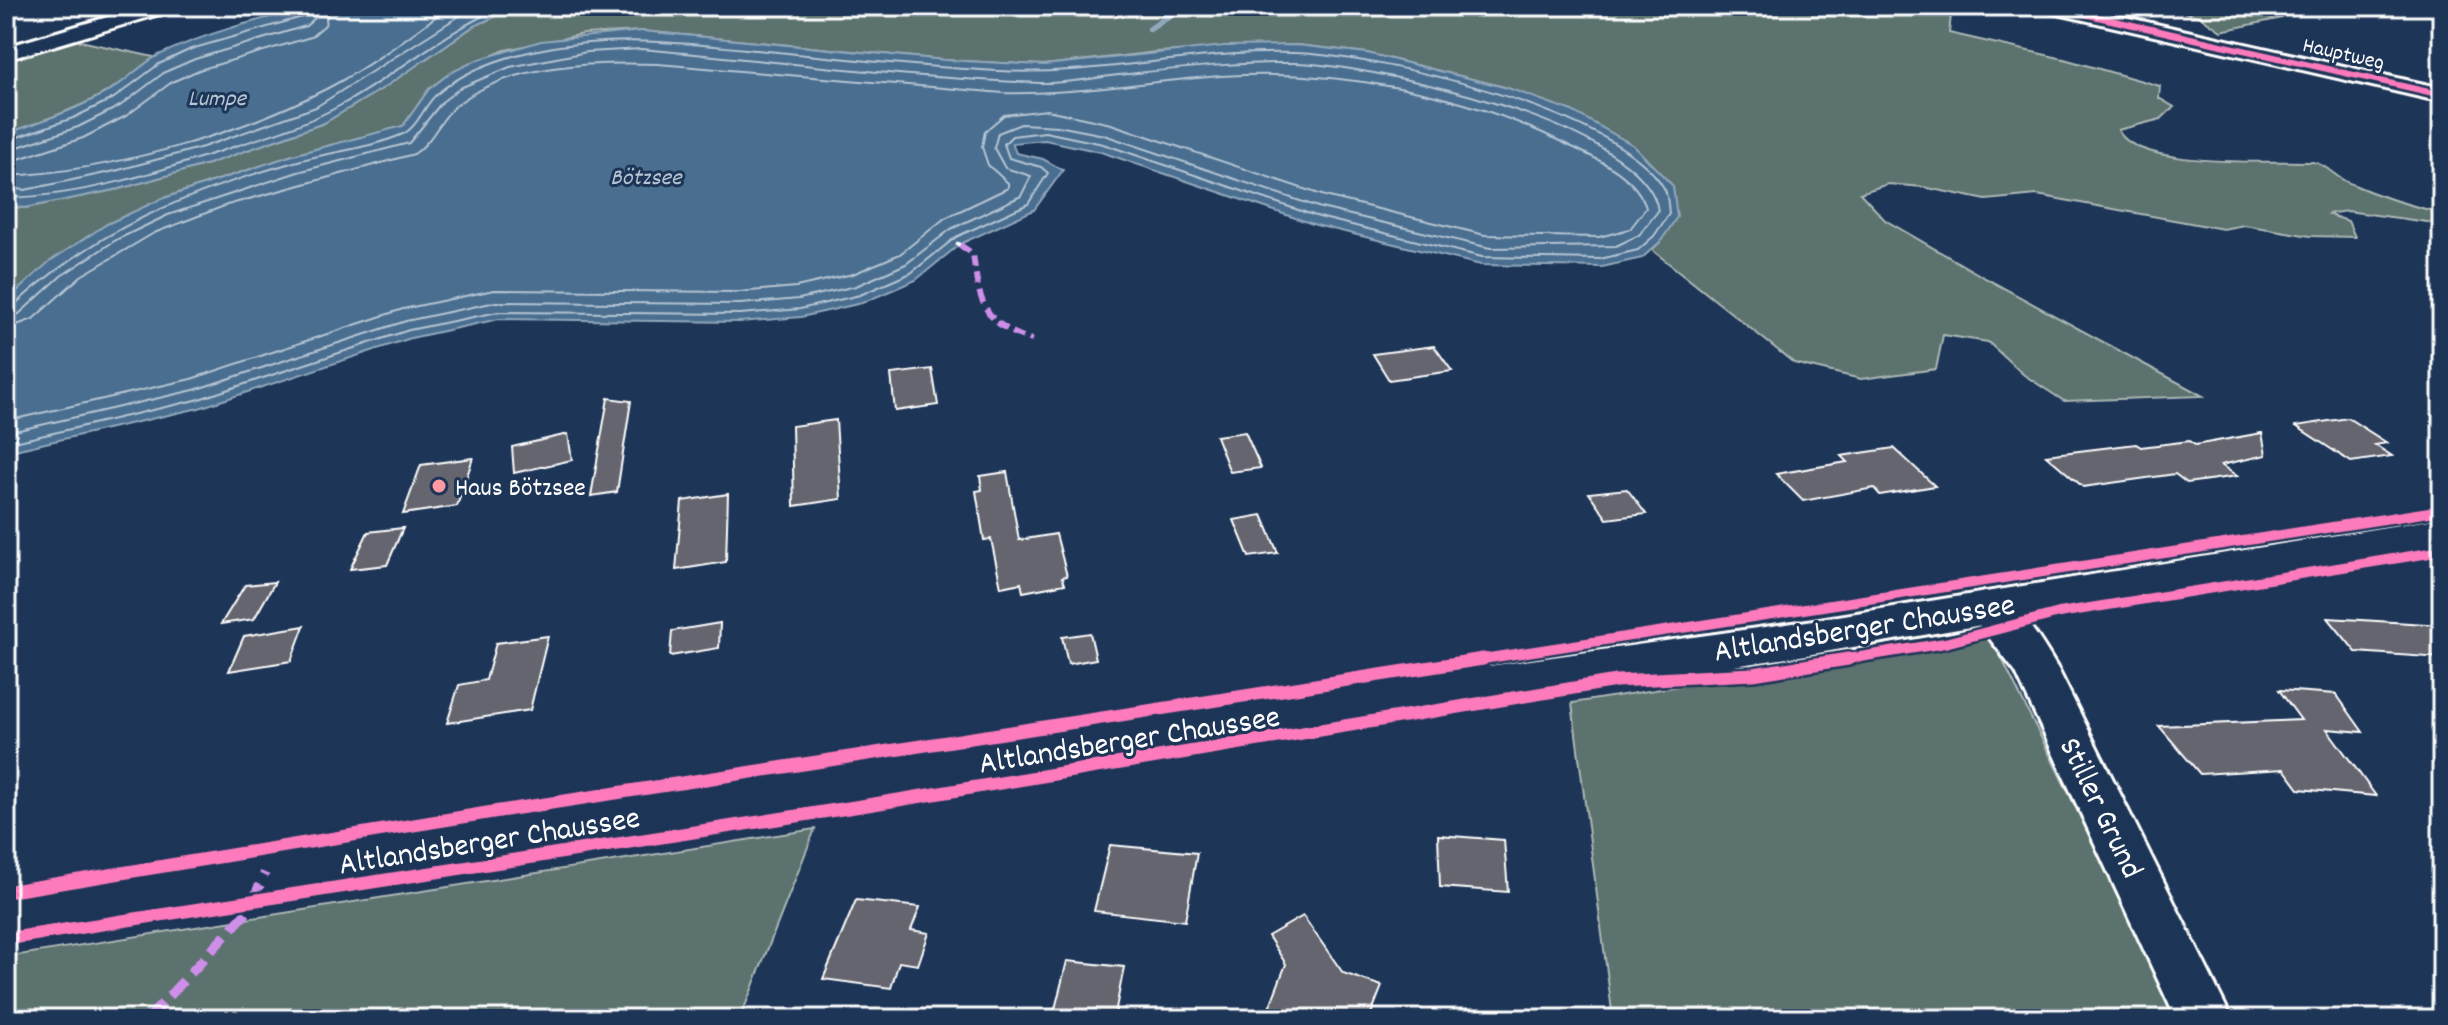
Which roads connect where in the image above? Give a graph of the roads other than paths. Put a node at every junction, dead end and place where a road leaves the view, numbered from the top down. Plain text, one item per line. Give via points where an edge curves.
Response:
1 (166, 6) edge
2 (2049, 6) edge
3 (6, 54) edge
4 (2442, 95) edge
5 (2442, 532) edge
6 (1986, 606) junction
7 (6, 916) edge
8 (2204, 1019) edge

1 - 3 street
2 - 4 street, Hauptweg
5 - 6 main road, Altlandsberger Chaussee
6 - 7 main road, Altlandsberger Chaussee
6 - 8 street, Stiller Grund via 2036,669

